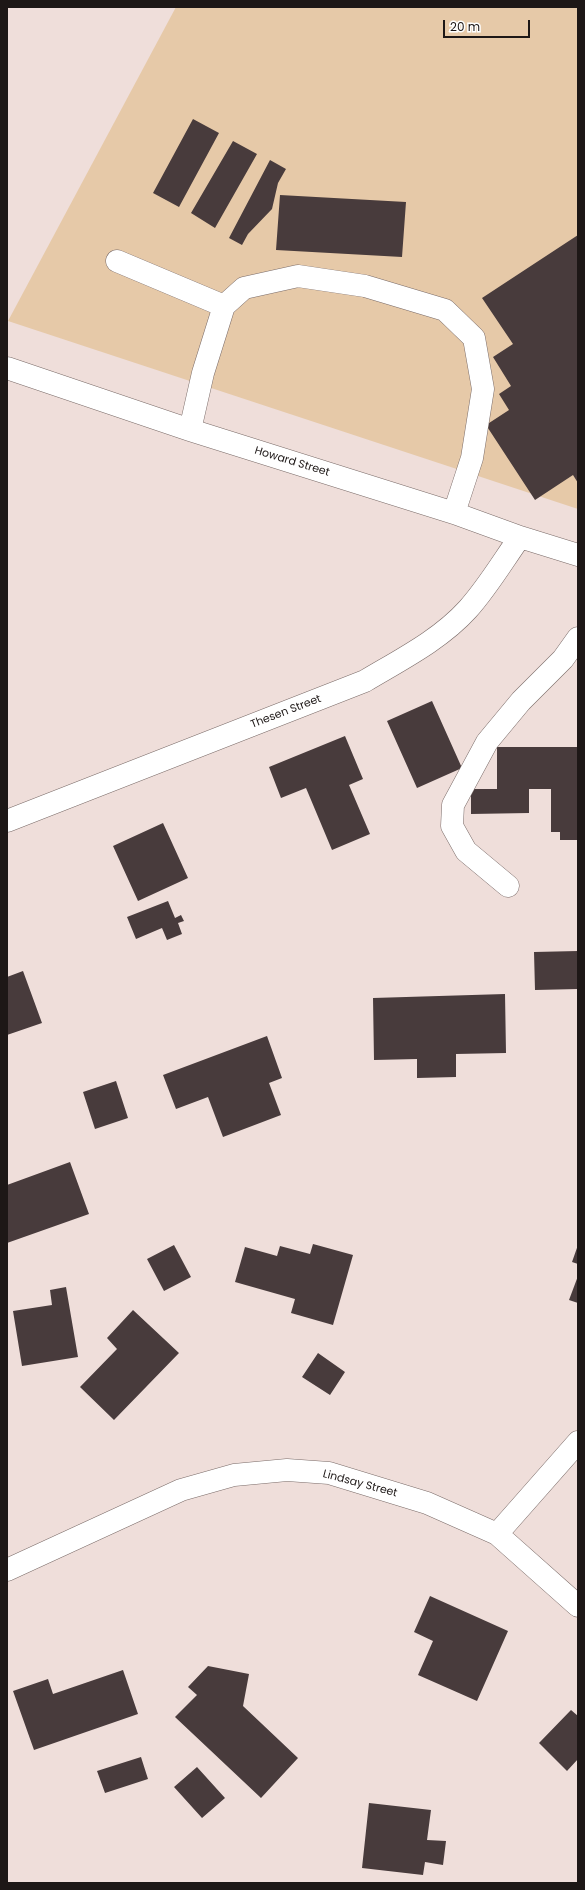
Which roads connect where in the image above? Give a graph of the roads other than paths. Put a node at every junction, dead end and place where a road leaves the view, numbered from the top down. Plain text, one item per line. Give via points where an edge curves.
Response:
1 (117, 261) dead end
2 (224, 306) junction
3 (7, 368) edge
4 (190, 430) junction
5 (454, 513) junction
6 (520, 537) junction
7 (578, 555) edge
8 (578, 638) edge
9 (7, 821) edge
10 (508, 886) dead end
11 (578, 1442) edge
12 (497, 1534) junction
13 (7, 1570) edge
14 (578, 1606) edge

1 - 2 street
2 - 4 street via 203,373
2 - 5 street via 244,288 298,276 365,286 444,310 474,338 483,389 472,458
3 - 4 street, Howard Street
4 - 5 street, Howard Street
5 - 6 street, Howard Street
6 - 7 street, Howard Street
6 - 9 street, Thesen Street via 468,609 414,651 365,681
8 - 10 street via 563,659 521,701 487,742 453,805 452,826 466,851
11 - 12 street
12 - 13 street, Lindsay Street via 427,1503 336,1475 287,1470 234,1475 181,1490
12 - 14 street, Lindsay Street

